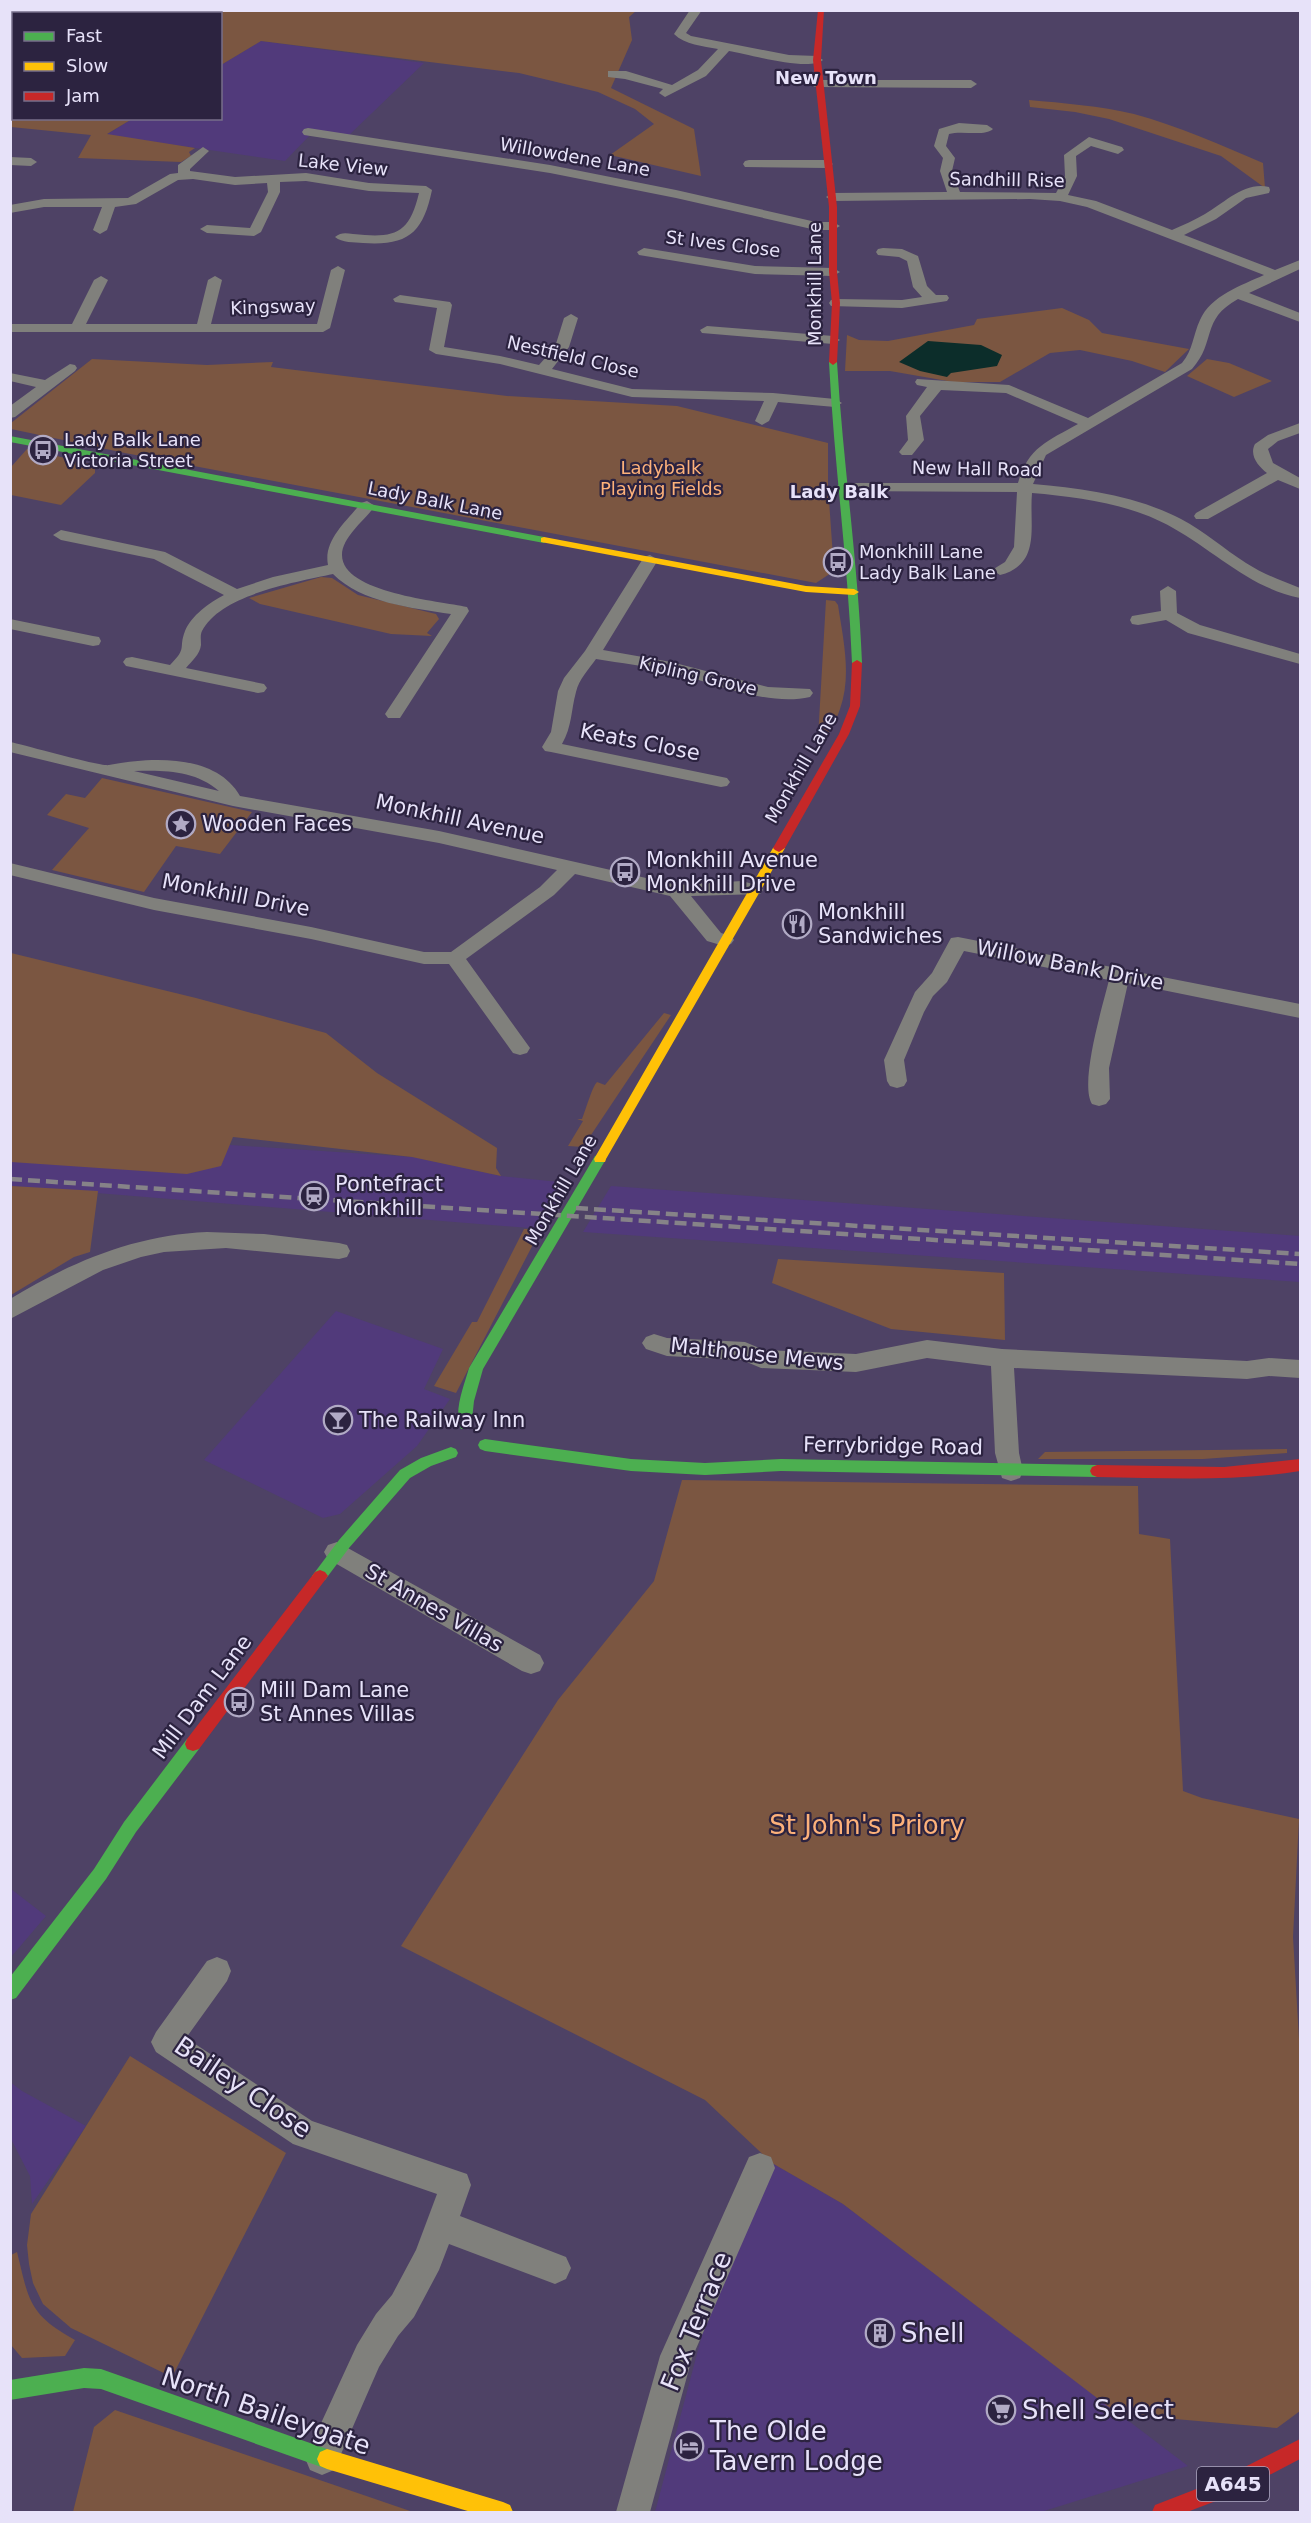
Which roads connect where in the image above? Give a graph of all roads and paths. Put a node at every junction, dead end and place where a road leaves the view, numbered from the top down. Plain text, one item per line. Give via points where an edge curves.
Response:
1 (697, 10) edge
2 (821, 11) edge
3 (727, 46) junction
4 (817, 60) junction
5 (612, 74) dead end
6 (818, 84) junction
7 (970, 84) dead end
8 (987, 129) dead end
9 (308, 132) dead end
10 (1118, 150) dead end
11 (203, 151) dead end
12 (10, 161) edge
13 (31, 162) dead end
14 (749, 164) dead end
15 (827, 164) junction
16 (185, 175) junction
17 (273, 178) junction
18 (1264, 190) dead end
19 (832, 197) junction
20 (955, 197) junction
21 (1060, 197) junction
22 (110, 204) junction
23 (10, 209) edge
24 (833, 226) junction
25 (207, 229) dead end
26 (100, 230) dead end
27 (1173, 235) junction
28 (342, 237) dead end
29 (644, 252) dead end
30 (883, 252) dead end
31 (1298, 257) edge
32 (338, 270) dead end
33 (833, 272) junction
34 (1276, 275) junction
35 (101, 280) dead end
36 (215, 280) dead end
37 (1238, 294) junction
38 (400, 299) dead end
39 (836, 303) junction
40 (1300, 317) edge
41 (571, 318) dead end
42 (10, 328) edge
43 (203, 328) junction
44 (76, 329) junction
45 (707, 330) dead end
46 (832, 340) junction
47 (70, 368) dead end
48 (542, 370) junction
49 (10, 377) edge
50 (922, 381) dead end
51 (938, 384) junction
52 (48, 385) junction
53 (773, 397) junction
54 (835, 403) junction
55 (10, 414) edge
56 (762, 421) dead end
57 (1090, 424) junction
58 (1300, 428) edge
59 (10, 439) edge
60 (908, 452) dead end
61 (1278, 473) junction
62 (1300, 484) edge
63 (1025, 486) junction
64 (844, 488) junction
65 (367, 506) junction
66 (1202, 516) dead end
67 (76, 520) dead end
68 (61, 535) junction
69 (48, 547) dead end
70 (650, 560) junction
71 (336, 568) junction
72 (1000, 570) dead end
73 (1168, 591) dead end
74 (854, 592) junction
75 (1300, 593) edge
76 (236, 595) junction
77 (1169, 615) junction
78 (1138, 620) dead end
79 (10, 624) edge
80 (93, 641) dead end
81 (592, 653) junction
82 (1300, 659) edge
83 (132, 662) dead end
84 (173, 671) junction
85 (258, 688) dead end
86 (804, 693) dead end
87 (394, 714) dead end
88 (10, 747) edge
89 (721, 782) dead end
90 (569, 868) junction
91 (10, 869) edge
92 (753, 890) junction
93 (677, 891) junction
94 (724, 940) junction
95 (455, 958) junction
96 (1120, 974) junction
97 (1300, 1011) edge
98 (520, 1048) dead end
99 (897, 1082) dead end
100 (1099, 1099) dead end
101 (339, 1251) dead end
102 (10, 1310) edge
103 (654, 1342) dead end
104 (1002, 1358) junction
105 (1300, 1369) edge
106 (467, 1440) junction
107 (1300, 1465) edge
108 (1011, 1471) junction
109 (337, 1552) junction
110 (531, 1664) dead end
111 (217, 1971) dead end
112 (10, 1992) edge
113 (760, 2168) dead end
114 (441, 2225) junction
115 (555, 2268) dead end
116 (10, 2390) edge
117 (1300, 2449) edge
118 (322, 2458) junction
119 (503, 2512) edge
120 (633, 2512) edge
121 (1162, 2512) edge

1 - 3 street via 680,34 693,41
2 - 4 main road, Monkhill Lane
3 - 4 street via 789,59
3 - 5 street via 702,73 669,91 626,75
4 - 6 main road, Monkhill Lane
6 - 7 street
6 - 15 main road, Monkhill Lane
8 - 20 street via 959,127 943,132 940,146 949,158 946,171
9 - 24 street, Willowdene Lane via 550,169 816,226
10 - 21 street via 1089,141 1076,150 1070,155 1071,176
11 - 16 street via 183,168
12 - 13 street
14 - 15 street
15 - 19 main road, Monkhill Lane
16 - 17 street, Lake View via 235,181
16 - 22 street, Lake View via 131,201
17 - 25 street via 274,192 254,232
17 - 28 street, Lake View via 306,177 369,187 426,190 414,223 400,237 388,241
18 - 27 street via 1242,195
19 - 20 street, Sandhill Rise
19 - 24 main road, Monkhill Lane
20 - 21 street, Sandhill Rise
21 - 27 street, Sandhill Rise
22 - 23 street, Lake View via 44,203
22 - 26 street
24 - 33 main road, Monkhill Lane
27 - 34 street, Sandhill Rise
29 - 33 street, St Ives Close via 755,270
30 - 39 street via 902,253 913,259 920,287 937,299 902,304
31 - 34 street
32 - 43 street, Kingsway via 323,328
33 - 39 main road, Monkhill Lane
34 - 37 street
35 - 44 street
36 - 43 street, Kingsway
37 - 40 street
37 - 57 street via 1209,314 1198,354 1187,366
38 - 48 street, Nestfield Close via 445,305 436,350
39 - 46 main road, Monkhill Lane
41 - 48 street via 562,351
42 - 44 street, Kingsway
43 - 44 street, Kingsway
45 - 46 street
46 - 54 main road, Monkhill Lane
47 - 52 street
48 - 53 street, Nestfield Close via 632,393
49 - 52 street
50 - 51 street
51 - 57 street via 1009,389
51 - 60 street via 915,411 916,440
52 - 55 street
53 - 54 street, Nestfield Close
53 - 56 street
54 - 64 main road, Monkhill Lane
57 - 63 street via 1041,452
58 - 61 street via 1260,447 1262,461
59 - 65 main road, Lady Balk Lane
61 - 62 street
61 - 66 street
63 - 64 street, New Hall Road
63 - 72 street via 1022,551 1012,566
63 - 75 street, New Hall Road via 1151,512 1189,529 1242,568
64 - 74 main road, Monkhill Lane
65 - 70 main road, Lady Balk Lane
65 - 71 street via 338,544
67 - 68 street
68 - 69 street
68 - 76 street via 159,555
70 - 74 main road, Lady Balk Lane via 806,589
70 - 81 street
71 - 76 street
71 - 87 street via 360,587 383,596 461,611
73 - 77 street
74 - 92 main road, Monkhill Lane via 857,693 850,720
76 - 84 street via 196,627 191,634 191,650
77 - 78 street
77 - 82 street via 1194,629
79 - 80 street
81 - 86 street, Kipling Grove via 671,667 768,692
81 - 89 street, Keats Close via 567,691 560,732 551,747
83 - 84 street
84 - 85 street
88 - 90 street, Monkhill Avenue via 233,800 507,851
90 - 93 street, Monkhill Avenue
90 - 95 street via 547,891
91 - 95 street, Monkhill Drive via 154,904 424,958
92 - 93 street, Monkhill Avenue via 742,887
92 - 94 main road, Monkhill Lane
93 - 94 street via 714,937
94 - 106 main road, Monkhill Lane via 476,1368 467,1397
95 - 98 street
96 - 97 street, Willow Bank Drive
96 - 99 street, Willow Bank Drive via 958,943 915,1012 894,1060
96 - 100 street via 1099,1068
101 - 102 street via 236,1240 158,1246 84,1269
103 - 104 street, Malthouse Mews via 667,1347 745,1351 760,1359 819,1362 856,1363 927,1349
104 - 105 street, Malthouse Mews via 1246,1371 1269,1367
104 - 108 street
106 - 108 main road, Ferrybridge Road via 631,1465
106 - 109 main road, Mill Dam Lane via 405,1474
107 - 108 main road, Ferrybridge Road via 1234,1473
109 - 110 street, St Annes Villas
109 - 112 main road, Mill Dam Lane
111 - 114 street, Bailey Close via 166,2042 304,2133 456,2185
113 - 120 street, Fox Terrace via 676,2356
114 - 115 street
114 - 118 street, Bailey Close via 403,2306 368,2356
116 - 118 main road, North Baileygate via 84,2378 101,2379
117 - 121 main road, A645 via 1222,2489
118 - 119 main road, North Baileygate

